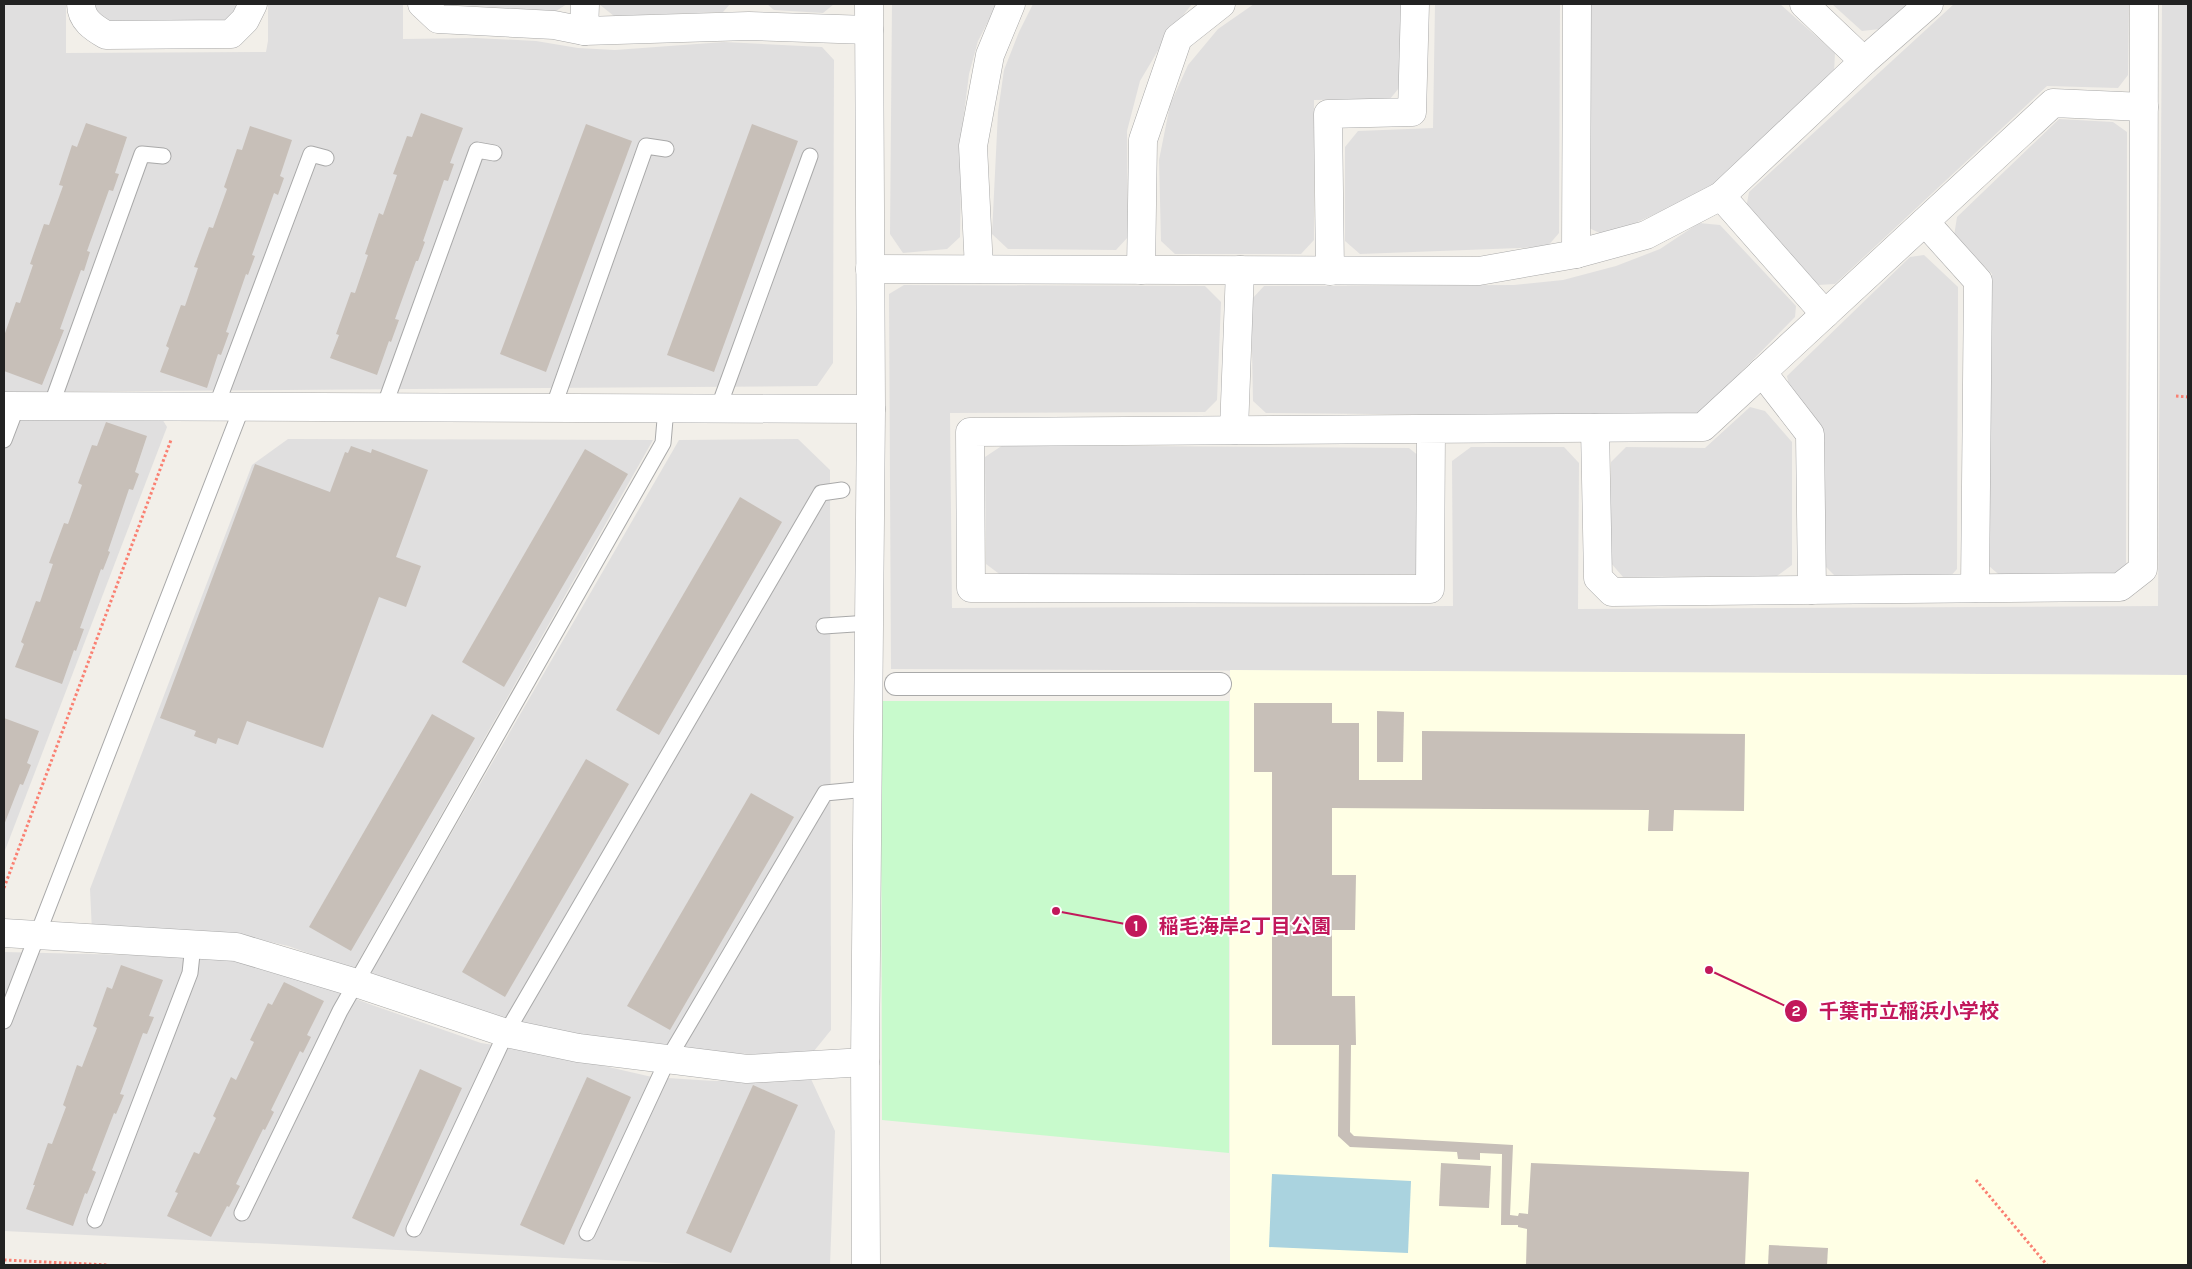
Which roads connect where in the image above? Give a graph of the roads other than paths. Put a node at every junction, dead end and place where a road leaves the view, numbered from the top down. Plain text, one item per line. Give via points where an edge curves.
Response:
1 (81, 4) edge
2 (253, 4) edge
3 (422, 4) edge
4 (584, 4) edge
5 (1011, 4) edge
6 (1221, 4) edge
7 (1414, 4) edge
8 (1577, 4) edge
9 (1804, 4) edge
10 (1928, 4) edge
11 (2144, 4) edge
12 (749, 15) edge
13 (869, 17) edge
14 (584, 31) junction
15 (1864, 61) junction
16 (2144, 108) junction
17 (666, 149) dead end
18 (494, 154) dead end
19 (163, 156) dead end
20 (810, 156) dead end
21 (326, 158) dead end
22 (1720, 196) junction
23 (1925, 222) junction
24 (1576, 254) junction
25 (870, 269) junction
26 (979, 269) junction
27 (1141, 270) junction
28 (1240, 270) junction
29 (1330, 270) junction
30 (1825, 314) junction
31 (1762, 372) junction
32 (10, 406) edge
33 (51, 406) junction
34 (242, 406) junction
35 (216, 407) junction
36 (384, 407) junction
37 (553, 408) junction
38 (666, 408) junction
39 (718, 409) junction
40 (871, 409) junction
41 (1595, 428) junction
42 (1430, 429) junction
43 (1234, 430) junction
44 (4, 440) edge
45 (842, 490) dead end
46 (1975, 588) junction
47 (1812, 590) junction
48 (869, 623) junction
49 (824, 626) dead end
50 (896, 684) dead end
51 (1220, 684) dead end
52 (868, 789) junction
53 (4, 933) edge
54 (36, 935) junction
55 (193, 945) junction
56 (356, 983) junction
57 (4, 1021) edge
58 (506, 1033) junction
59 (668, 1060) junction
60 (865, 1062) junction
61 (242, 1213) dead end
62 (95, 1220) dead end
63 (414, 1229) dead end
64 (587, 1233) dead end
65 (866, 1265) edge

1 - 2 street via 91,27 106,35 116,35 231,34 245,20
3 - 14 street via 438,19 554,25
4 - 14 street
5 - 26 street via 990,55 973,146
6 - 27 street via 1178,38 1142,140
7 - 29 street via 1412,112 1328,114
8 - 24 street
9 - 15 street
10 - 15 street
11 - 16 street
12 - 13 street
12 - 14 street
13 - 25 street
15 - 22 street
16 - 23 street via 2053,103
16 - 46 street via 2143,569 2120,587
17 - 37 lane via 646,146
18 - 36 lane via 477,150
19 - 33 lane via 142,154
20 - 39 lane
21 - 35 lane via 311,154
22 - 24 street via 1646,235
22 - 30 street
23 - 30 street
23 - 46 street via 1978,281
24 - 29 street via 1479,271
25 - 26 street
25 - 40 street
26 - 27 street
27 - 28 street
28 - 29 street
28 - 43 street
30 - 31 street
31 - 41 street via 1702,428
31 - 47 street via 1810,434
32 - 33 street
32 - 44 lane
33 - 35 street
34 - 35 street
34 - 36 street
34 - 54 lane
36 - 37 street
37 - 38 street
38 - 39 street
38 - 56 lane via 663,443
39 - 40 street
40 - 48 street
41 - 42 street
41 - 47 street via 1598,578 1612,592
42 - 43 street
42 - 43 street via 1430,589 971,588 970,432
45 - 58 lane via 821,493
46 - 47 street
48 - 49 lane
48 - 52 street
50 - 51 street
52 - 59 lane via 825,793
52 - 60 street
53 - 54 street
54 - 55 street
54 - 57 lane
55 - 56 street via 236,947
55 - 62 lane via 190,973
56 - 58 street
56 - 61 lane
58 - 59 street via 578,1048
58 - 63 lane
59 - 60 street via 747,1069
59 - 64 lane
60 - 65 street

